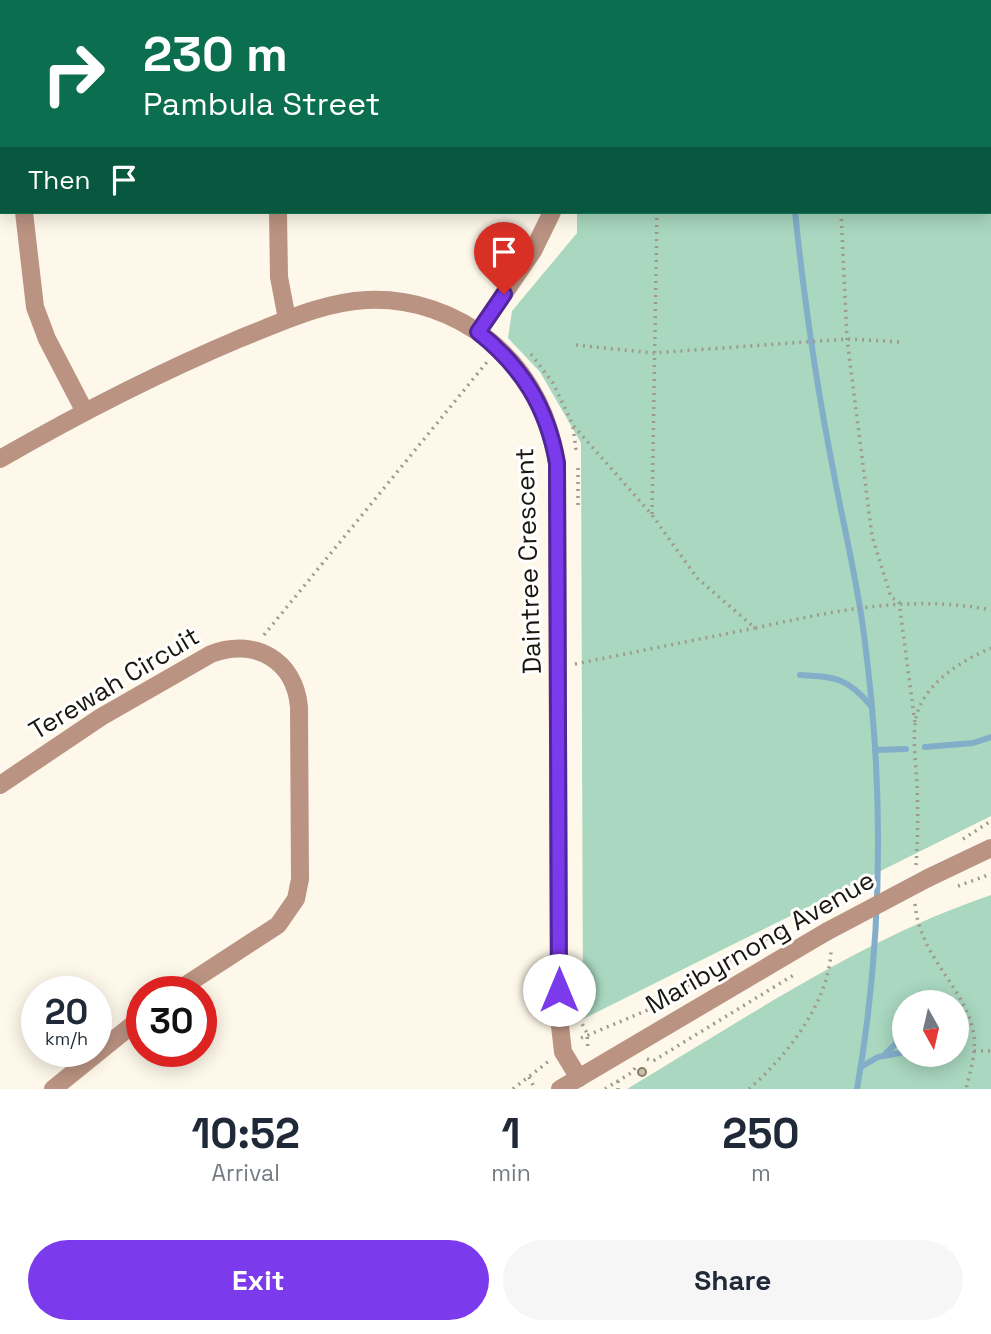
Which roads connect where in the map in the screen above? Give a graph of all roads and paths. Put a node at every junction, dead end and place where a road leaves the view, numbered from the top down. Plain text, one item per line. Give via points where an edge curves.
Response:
1 (24, 214) edge
2 (278, 214) edge
3 (551, 214) edge
4 (657, 214) edge
5 (841, 214) edge
6 (287, 319) junction
7 (478, 332) junction
8 (847, 339) junction
9 (901, 342) dead end
10 (576, 345) dead end
11 (524, 347) dead end
12 (499, 349) junction
13 (653, 353) junction
14 (85, 412) junction
15 (573, 425) junction
16 (0, 459) edge
17 (652, 515) junction
18 (578, 522) dead end
19 (899, 602) junction
20 (991, 610) edge
21 (755, 628) junction
22 (253, 649) junction
23 (578, 651) dead end
24 (558, 664) junction
25 (578, 664) junction
26 (915, 723) dead end
27 (0, 785) edge
28 (991, 848) edge
29 (800, 926) dead end
30 (807, 965) dead end
31 (830, 975) dead end
32 (200, 976) edge
33 (579, 1004) dead end
34 (126, 1030) edge
35 (587, 1033) junction
36 (563, 1051) junction
37 (974, 1051) dead end
38 (991, 1051) edge
39 (642, 1058) dead end
40 (635, 1062) dead end
41 (583, 1075) junction
42 (529, 1077) junction
43 (618, 1082) junction
44 (52, 1089) edge
45 (513, 1089) edge
46 (535, 1089) edge
47 (560, 1089) edge
48 (605, 1089) edge
49 (618, 1089) edge
50 (749, 1089) edge

1 - 14 street via 35,307
2 - 6 street via 279,277
3 - 7 street via 533,251
4 - 13 path
5 - 8 path
6 - 7 street, Daintree Crescent via 348,302 387,300 435,310
6 - 14 street, Daintree Crescent
7 - 12 street, Daintree Crescent
8 - 9 path
8 - 13 path
8 - 19 path via 872,536 891,597
10 - 13 path
11 - 15 path via 540,362
12 - 22 path
12 - 24 street, Daintree Crescent via 532,389 554,444
13 - 17 path
14 - 16 street, Daintree Crescent
15 - 17 path
15 - 18 path
17 - 21 path via 697,578
19 - 20 path via 942,602
19 - 21 path
19 - 26 path
21 - 25 path
22 - 27 street, Terewah Circuit via 231,648 211,654 101,717
22 - 32 street via 286,669 299,697 299,889 292,909 278,925
23 - 25 path
24 - 25 path
24 - 36 street, Daintree Crescent via 559,1017
28 - 41 street, Maribyrnong Avenue, bridge via 826,932
29 - 35 path via 760,942 682,989 661,1011 648,1010 607,1030
30 - 39 path via 653,1061
31 - 50 path via 811,1017
33 - 35 path via 579,1018
34 - 44 street
35 - 36 path
35 - 41 path
36 - 41 street, Daintree Crescent
36 - 42 path
37 - 38 path
40 - 43 path via 632,1073
41 - 47 street, Maribyrnong Avenue
42 - 45 path
42 - 46 path
43 - 48 path
43 - 49 path

